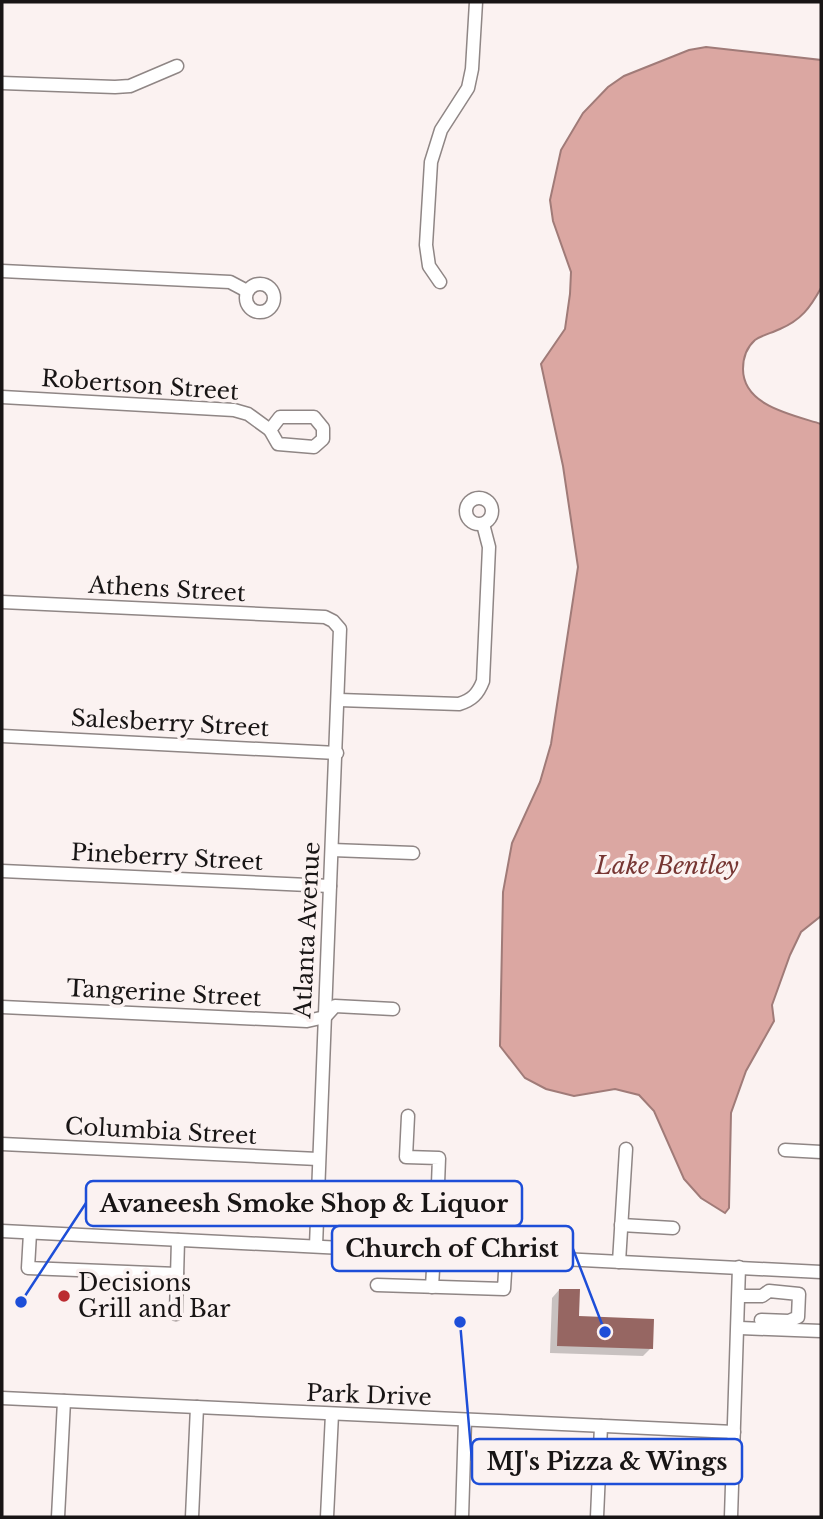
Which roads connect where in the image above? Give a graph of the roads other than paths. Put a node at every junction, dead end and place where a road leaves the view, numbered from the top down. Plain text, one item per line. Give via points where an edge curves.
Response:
1 (476, 2) edge
2 (177, 66) dead end
3 (2, 83) edge
4 (2, 271) edge
5 (440, 282) dead end
6 (247, 291) dead end
7 (2, 397) edge
8 (270, 430) dead end
9 (483, 524) dead end
10 (2, 602) edge
11 (330, 620) joint
12 (339, 700) junction
13 (2, 736) edge
14 (337, 753) junction
15 (332, 850) junction
16 (413, 853) dead end
17 (2, 871) edge
18 (330, 886) junction
19 (2, 1007) edge
20 (393, 1009) dead end
21 (325, 1017) junction
22 (408, 1116) dead end
23 (2, 1144) edge
24 (626, 1149) dead end
25 (785, 1150) dead end
26 (821, 1152) edge
27 (318, 1159) junction
28 (425, 1209) junction
29 (621, 1225) junction
30 (424, 1226) junction
31 (444, 1227) junction
32 (673, 1228) dead end
33 (488, 1229) junction
34 (2, 1231) edge
35 (30, 1233) junction
36 (178, 1240) junction
37 (316, 1247) junction
38 (391, 1250) junction
39 (433, 1252) junction
40 (486, 1255) junction
41 (512, 1256) junction
42 (619, 1262) junction
43 (739, 1268) junction
44 (801, 1271) junction
45 (821, 1272) edge
46 (177, 1274) junction
47 (377, 1286) dead end
48 (432, 1287) junction
49 (799, 1294) junction
50 (762, 1296) junction
51 (740, 1297) junction
52 (176, 1314) dead end
53 (757, 1324) junction
54 (740, 1328) junction
55 (821, 1331) edge
56 (2, 1398) edge
57 (64, 1401) junction
58 (197, 1407) junction
59 (332, 1414) junction
60 (465, 1420) junction
61 (601, 1426) junction
62 (734, 1432) junction
63 (58, 1517) edge
64 (192, 1517) edge
65 (327, 1517) edge
66 (462, 1517) edge
67 (597, 1517) edge
68 (731, 1517) edge

1 - 5 street via 468,88 441,130 431,162 426,245 429,266
2 - 3 street via 130,86
4 - 6 street via 230,282
7 - 8 street, Robertson Street via 234,410
9 - 12 street via 489,547 479,692 459,704
10 - 11 street, Athens Street
11 - 12 street, Atlanta Avenue via 340,629
12 - 14 street, Atlanta Avenue
13 - 14 street, Salesberry Street
14 - 15 street, Atlanta Avenue
15 - 16 street
15 - 18 street, Atlanta Avenue
17 - 18 street, Pineberry Street
18 - 21 street, Atlanta Avenue
19 - 21 street, Tangerine Street via 307,1021
20 - 21 street, Tangerine Street via 335,1006
21 - 27 street, Atlanta Avenue
22 - 28 street via 406,1157 439,1158 436,1210
23 - 27 street, Columbia Street
24 - 29 street
25 - 26 street
27 - 37 street, Atlanta Avenue
28 - 30 street
28 - 38 street via 393,1208
29 - 32 street
29 - 42 street
30 - 31 street
30 - 39 street
31 - 33 street
31 - 39 street
33 - 40 street
33 - 41 street via 519,1233
34 - 35 street
35 - 36 street
35 - 46 street via 29,1268
36 - 37 street
36 - 46 street
37 - 38 street
38 - 39 street
39 - 40 street
39 - 48 street
40 - 41 street
41 - 42 street
41 - 48 street via 504,1289
42 - 43 street
43 - 44 street
43 - 51 street
44 - 45 street
44 - 49 street
46 - 52 street
47 - 48 street
49 - 50 street via 769,1291
49 - 53 street via 797,1317
50 - 51 street
50 - 53 street
51 - 54 street
53 - 54 street
53 - 55 street
54 - 62 street
56 - 57 street, Park Drive
57 - 58 street, Park Drive
57 - 63 street
58 - 59 street, Park Drive
58 - 64 street
59 - 60 street, Park Drive
59 - 65 street
60 - 61 street, Park Drive
60 - 66 street
61 - 62 street, Park Drive
61 - 67 street
62 - 68 street

